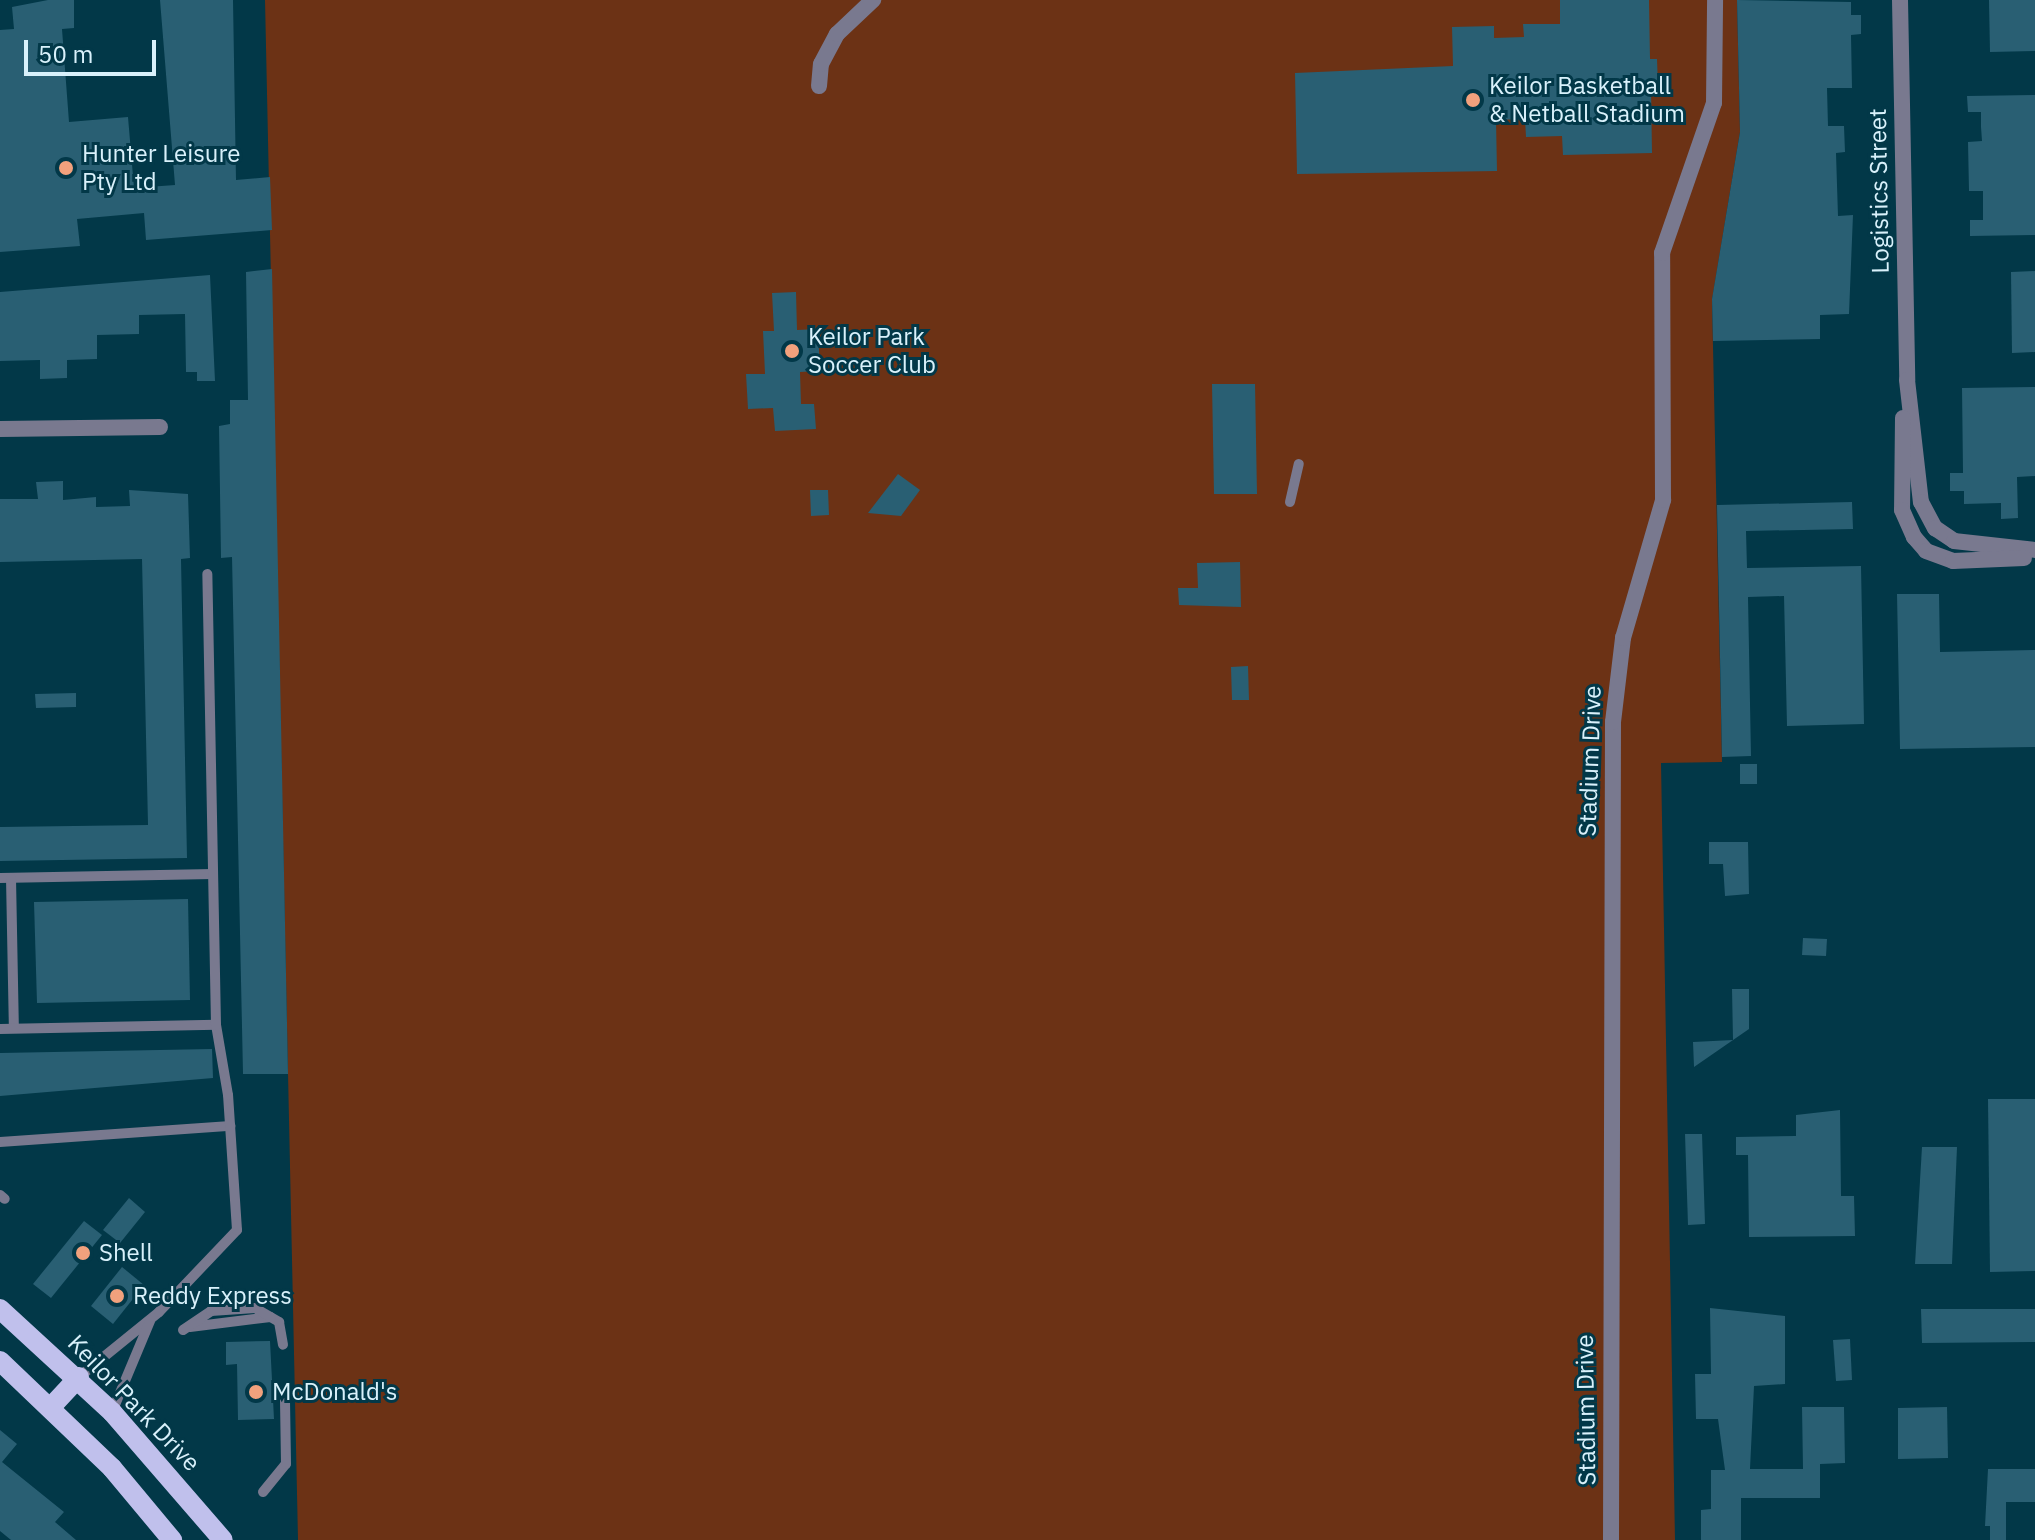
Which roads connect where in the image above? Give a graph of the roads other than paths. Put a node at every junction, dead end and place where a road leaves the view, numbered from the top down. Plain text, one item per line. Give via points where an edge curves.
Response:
1 (873, 0) edge
2 (1715, 0) edge
3 (1900, 0) edge
4 (819, 86) dead end
5 (1907, 380) junction
6 (160, 427) dead end
7 (0, 429) edge
8 (1299, 464) dead end
9 (1290, 502) dead end
10 (2035, 550) edge
11 (2035, 557) edge
12 (207, 574) dead end
13 (213, 874) junction
14 (6, 878) edge
15 (216, 1025) junction
16 (14, 1028) junction
17 (0, 1029) edge
18 (230, 1126) junction
19 (0, 1142) edge
20 (0, 1309) edge
21 (153, 1316) junction
22 (183, 1330) dead end
23 (283, 1345) dead end
24 (0, 1361) edge
25 (79, 1377) junction
26 (285, 1397) dead end
27 (51, 1407) junction
28 (112, 1412) junction
29 (263, 1492) dead end
30 (172, 1540) edge
31 (223, 1540) edge
32 (1611, 1540) edge

1 - 4 street via 837,34 821,64
2 - 32 street, Stadium Drive via 1714,103 1662,253 1663,500 1623,638 1613,722
3 - 5 street, Logistics Street
5 - 10 street, Logistics Street via 1918,487 1935,528 1966,545
5 - 11 street, Logistics Street via 1901,496 1914,537 1926,551 1953,561
6 - 7 street
8 - 9 lane
12 - 13 lane
13 - 14 lane
13 - 15 lane
14 - 16 lane
15 - 16 lane
15 - 18 lane
16 - 17 lane
18 - 19 lane
18 - 21 lane via 237,1230
20 - 25 main road, Keilor Park Drive
21 - 25 lane
21 - 28 lane
22 - 23 lane via 218,1310 255,1308 279,1322
24 - 27 main road
25 - 27 main road
25 - 28 main road, Keilor Park Drive
26 - 29 lane via 286,1464
27 - 30 main road
28 - 31 main road, Keilor Park Drive

